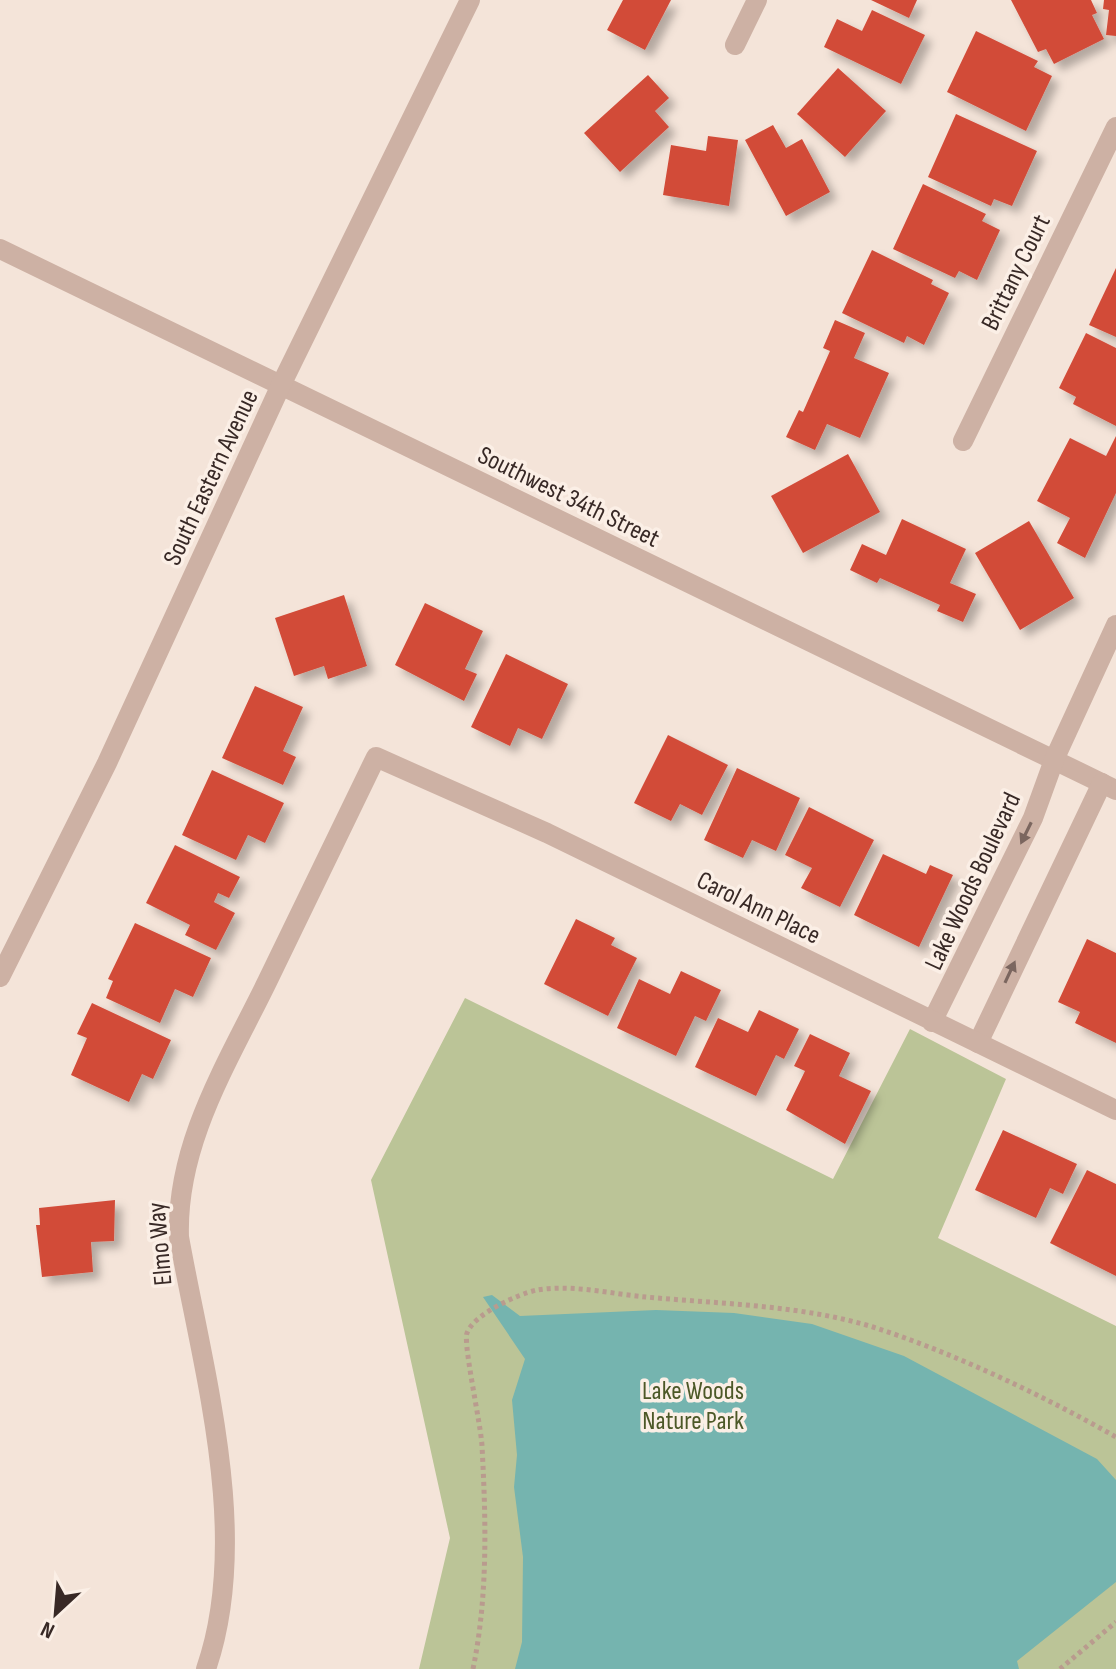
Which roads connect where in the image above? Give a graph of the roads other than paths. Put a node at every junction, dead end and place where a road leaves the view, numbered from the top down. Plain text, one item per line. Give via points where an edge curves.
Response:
1 (470, 0) edge
2 (757, 0) edge
3 (735, 45) dead end
4 (1116, 127) edge
5 (0, 249) edge
6 (281, 385) junction
7 (963, 441) dead end
8 (1116, 625) edge
9 (376, 757) joint
10 (1054, 760) junction
11 (1109, 786) edge
12 (0, 977) edge
13 (932, 1022) junction
14 (978, 1043) junction
15 (1116, 1110) edge
16 (206, 1669) edge

1 - 6 street, South Eastern Avenue
2 - 3 street
4 - 7 street, Brittany Court
5 - 6 street, Southwest 34th Street
6 - 10 street, Southwest 34th Street
6 - 12 street, South Eastern Avenue via 107,763
8 - 10 street, Lake Woods Boulevard
9 - 13 street, Carol Ann Place via 547,833
9 - 16 street, Elmo Way via 206,1108 183,1169 179,1237 222,1481 220,1609
10 - 11 street, Southwest 34th Street
10 -> 13 street, Lake Woods Boulevard via 1033,818
14 -> 11 street
13 - 14 street, Carol Ann Place
14 - 15 street, Carol Ann Place

